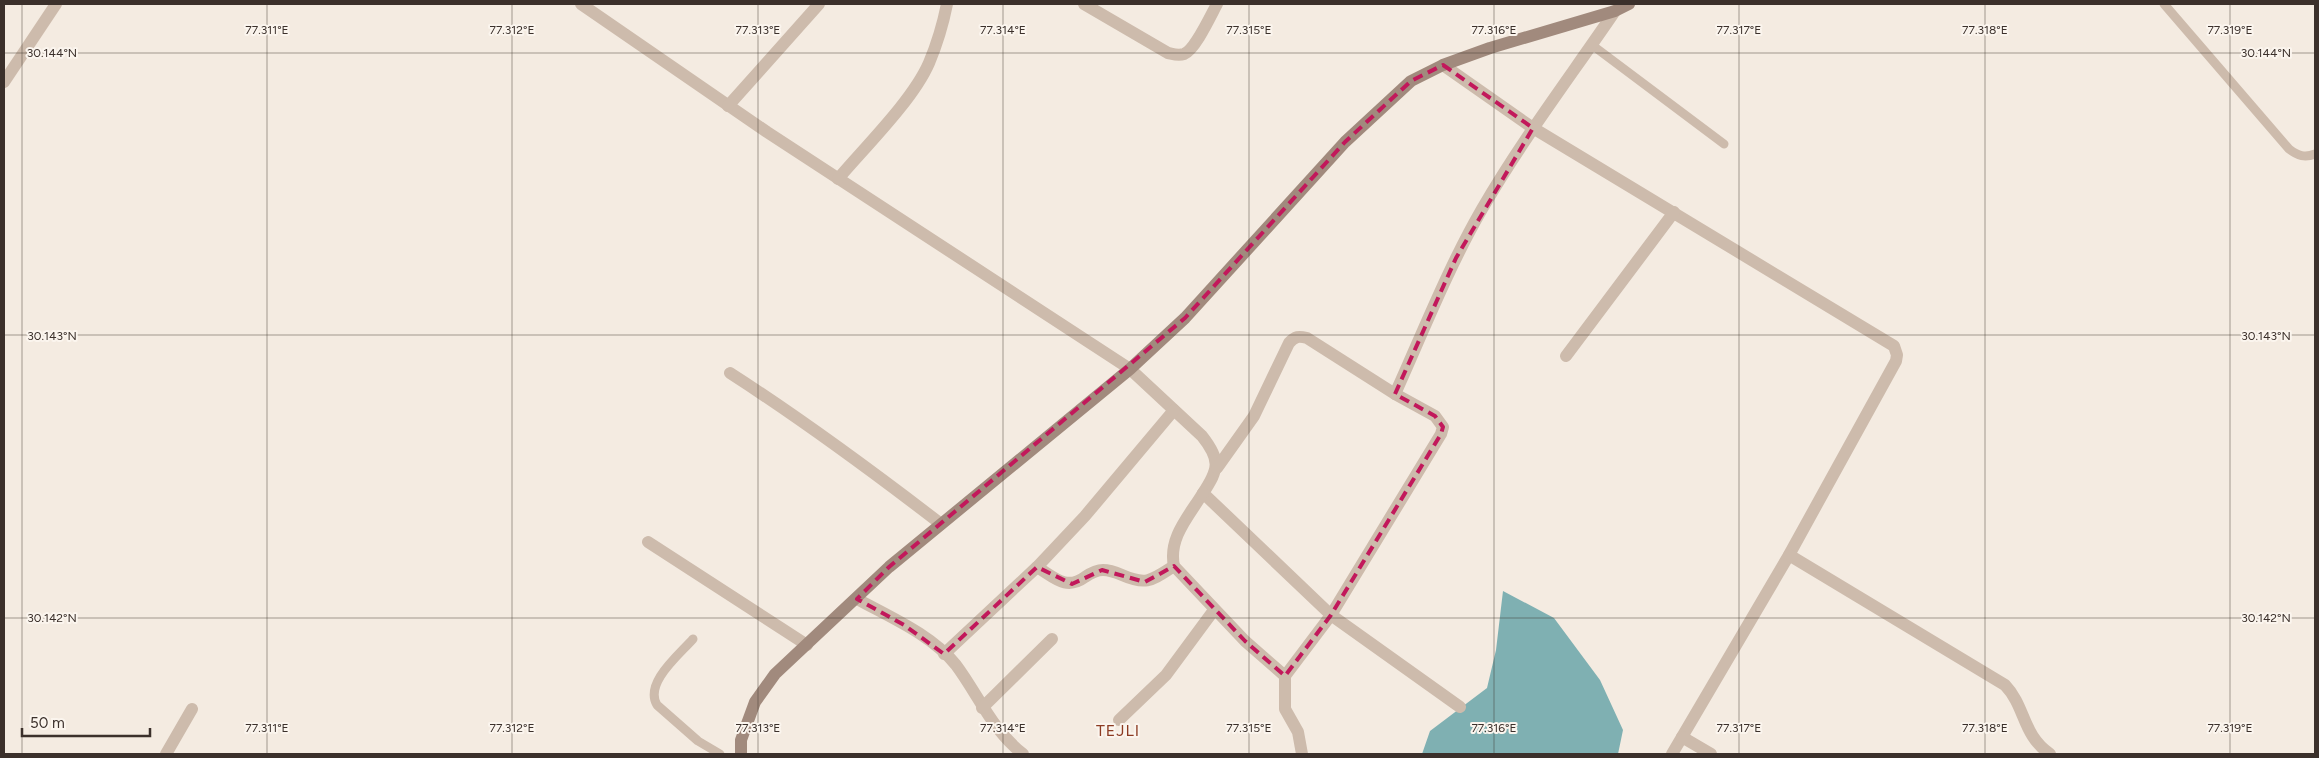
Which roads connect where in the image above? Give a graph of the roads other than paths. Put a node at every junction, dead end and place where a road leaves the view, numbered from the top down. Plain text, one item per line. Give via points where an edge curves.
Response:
1 (56, 4) edge
2 (581, 4) edge
3 (819, 4) edge
4 (947, 4) edge
5 (1084, 4) edge
6 (1217, 4) edge
7 (1629, 4) edge
8 (2164, 4) edge
9 (1615, 11) junction
10 (1592, 45) junction
11 (1442, 65) junction
12 (4, 82) edge
13 (728, 106) junction
14 (1533, 128) junction
15 (1724, 144) dead end
16 (2315, 154) edge
17 (838, 179) junction
18 (1674, 212) junction
19 (1566, 356) dead end
20 (1130, 369) junction
21 (730, 373) dead end
22 (1395, 394) junction
23 (1174, 410) junction
24 (1217, 468) junction
25 (1203, 494) junction
26 (941, 524) junction
27 (648, 542) dead end
28 (1789, 555) junction
29 (1174, 566) junction
30 (1037, 567) junction
31 (857, 599) junction
32 (1214, 610) junction
33 (1331, 616) junction
34 (693, 639) dead end
35 (1052, 639) dead end
36 (807, 645) junction
37 (944, 654) junction
38 (1285, 676) junction
39 (1460, 707) dead end
40 (982, 708) junction
41 (192, 709) dead end
42 (1119, 720) dead end
43 (1682, 737) junction
44 (166, 754) edge
45 (720, 754) edge
46 (741, 754) edge
47 (1023, 754) edge
48 (1302, 754) edge
49 (1672, 754) edge
50 (1711, 754) edge
51 (2050, 754) edge

1 - 12 street
2 - 13 street
3 - 13 street
4 - 17 street via 929,64 910,93
5 - 6 street via 1176,55 1190,49
7 - 9 street
8 - 16 lane via 2289,149 2297,155
9 - 10 street
9 - 11 street
10 - 14 street
10 - 15 lane
11 - 14 street
11 - 20 street via 1411,81 1345,142 1185,318
13 - 17 street
14 - 18 street
14 - 22 street via 1482,209 1456,258
17 - 20 street
18 - 19 street
18 - 28 street via 1896,350 1896,361
20 - 23 street
20 - 26 street
21 - 26 street via 836,444
22 - 24 street via 1307,338 1293,338 1254,416
22 - 33 street via 1436,416 1443,427 1441,434
23 - 24 street via 1211,447
23 - 30 street via 1085,516
24 - 25 street
25 - 29 street via 1175,538 1171,553
25 - 33 street
26 - 31 street via 889,567
27 - 36 street
28 - 43 street
28 - 51 street via 2004,685 2014,695 2034,740
29 - 30 street via 1145,582 1102,570 1072,584 1065,584
29 - 32 street
30 - 37 street
31 - 36 street
31 - 37 street via 904,624
32 - 38 street
32 - 42 street via 1166,675
33 - 38 street
33 - 39 street
34 - 45 lane via 660,678 653,698 698,740
35 - 40 street
36 - 46 street via 775,674 756,702 742,740
37 - 40 street via 970,686
38 - 48 street via 1284,710 1298,732
40 - 47 street via 1004,738
41 - 44 street
43 - 49 street
43 - 50 street

